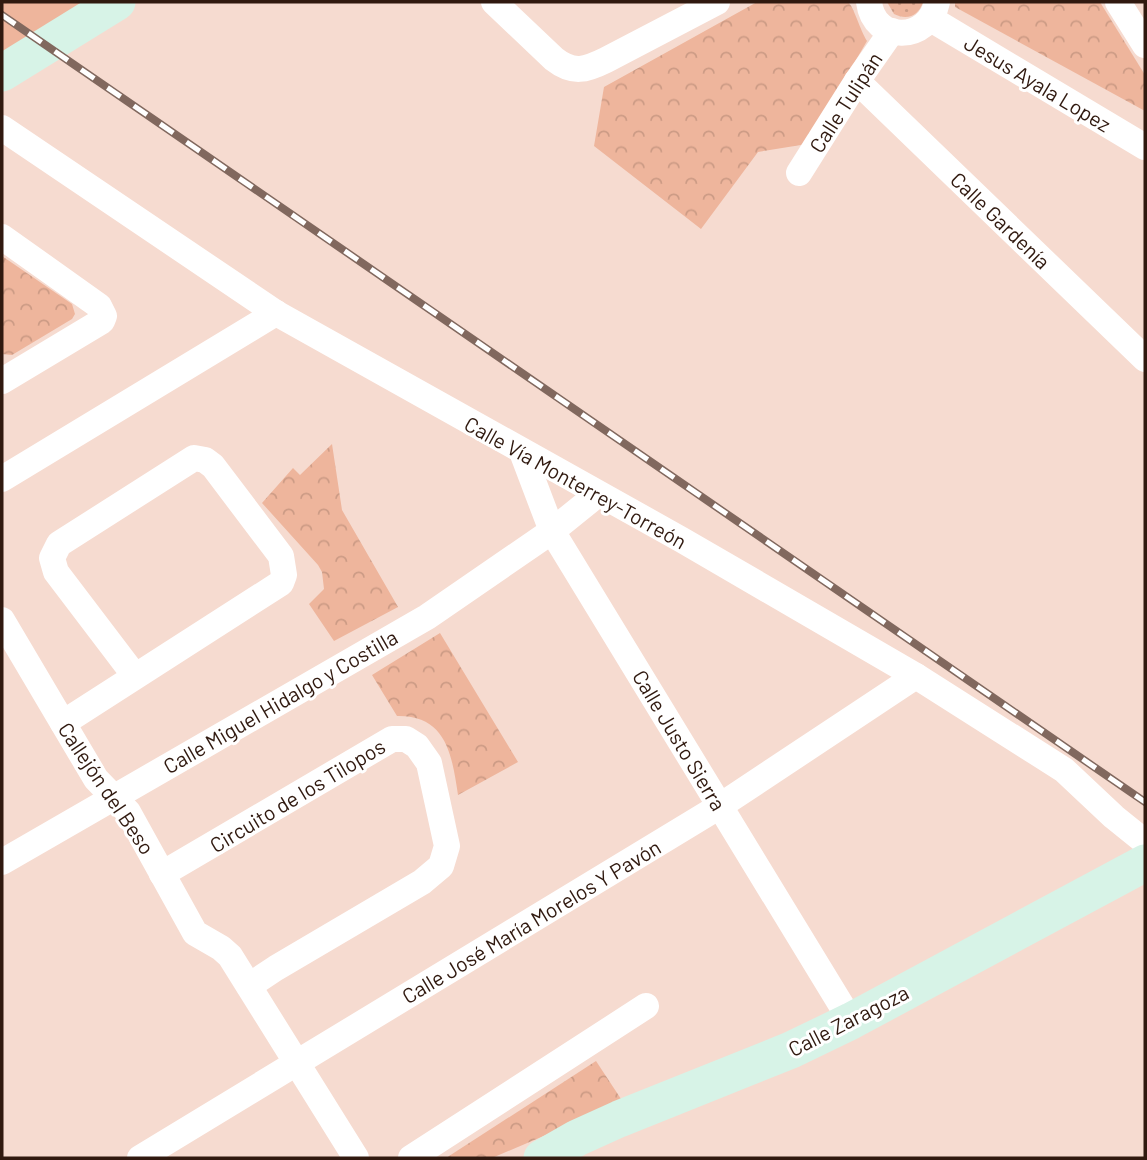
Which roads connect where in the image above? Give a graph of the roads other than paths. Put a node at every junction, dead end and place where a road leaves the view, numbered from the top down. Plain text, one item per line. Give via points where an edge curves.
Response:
1 (117, 2) edge
2 (494, 2) edge
3 (717, 2) edge
4 (869, 2) edge
5 (1118, 2) edge
6 (934, 10) edge
7 (892, 31) junction
8 (1145, 45) edge
9 (2, 73) edge
10 (857, 81) junction
11 (2, 128) edge
12 (1145, 145) edge
13 (799, 173) dead end
14 (2, 237) edge
15 (276, 313) junction
16 (1145, 359) edge
17 (2, 381) edge
18 (522, 452) junction
19 (2, 479) edge
20 (598, 495) junction
21 (552, 531) junction
22 (2, 621) edge
23 (12, 661) edge
24 (135, 676) junction
25 (916, 676) junction
26 (63, 723) junction
27 (114, 796) junction
28 (720, 806) junction
29 (1145, 842) edge
30 (2, 862) edge
31 (1145, 863) edge
32 (162, 874) junction
33 (249, 986) junction
34 (646, 1006) dead end
35 (851, 1021) junction
36 (296, 1064) junction
37 (140, 1158) edge
38 (356, 1158) edge
39 (411, 1158) edge
40 (542, 1158) edge

1 - 9 street
2 - 3 street via 554,59 576,70 606,60
4 - 7 street via 874,18
5 - 8 street
6 - 7 street via 913,32
6 - 12 street, Jesus Ayala Lopez
7 - 10 street, Calle Tulipán
10 - 13 street, Calle Tulipán
10 - 16 street, Calle Gardenía
11 - 15 street, Calle Vía Monterrey-Torreón
14 - 17 street via 99,306 104,316
15 - 18 street, Calle Vía Monterrey-Torreón
15 - 19 street
18 - 20 street, Calle Vía Monterrey-Torreón
18 - 21 street, Calle Justo Sierra
20 - 21 street, Calle Miguel Hidalgo y Costilla
20 - 25 street, Calle Vía Monterrey-Torreón
21 - 27 street, Calle Miguel Hidalgo y Costilla via 426,617
21 - 28 street, Calle Justo Sierra
22 - 23 street, Callejón del Beso
23 - 26 street, Callejón del Beso
24 - 24 street via 272,590 284,575 281,556 205,460 194,458 59,544 52,558 57,572
24 - 26 street
25 - 28 street, Calle José María Morelos Y Pavón
25 - 29 street, Calle Vía Monterrey-Torreón via 1063,770
26 - 27 street, Callejón del Beso via 96,779
27 - 30 street, Calle Miguel Hidalgo y Costilla
27 - 32 street, Callejón del Beso via 128,812
28 - 35 street, Calle Justo Sierra
28 - 36 street, Calle José María Morelos Y Pavón
31 - 35 street, Calle Zaragoza
32 - 33 street, Callejón del Beso via 195,933 226,951
32 - 33 street, Circuito de los Tilopos via 392,739 406,739 424,753 447,846 441,866
33 - 36 street, Callejón del Beso
34 - 39 street
35 - 40 street, Calle Zaragoza via 619,1119
36 - 37 street, Calle José María Morelos Y Pavón
36 - 38 street, Callejón del Beso

